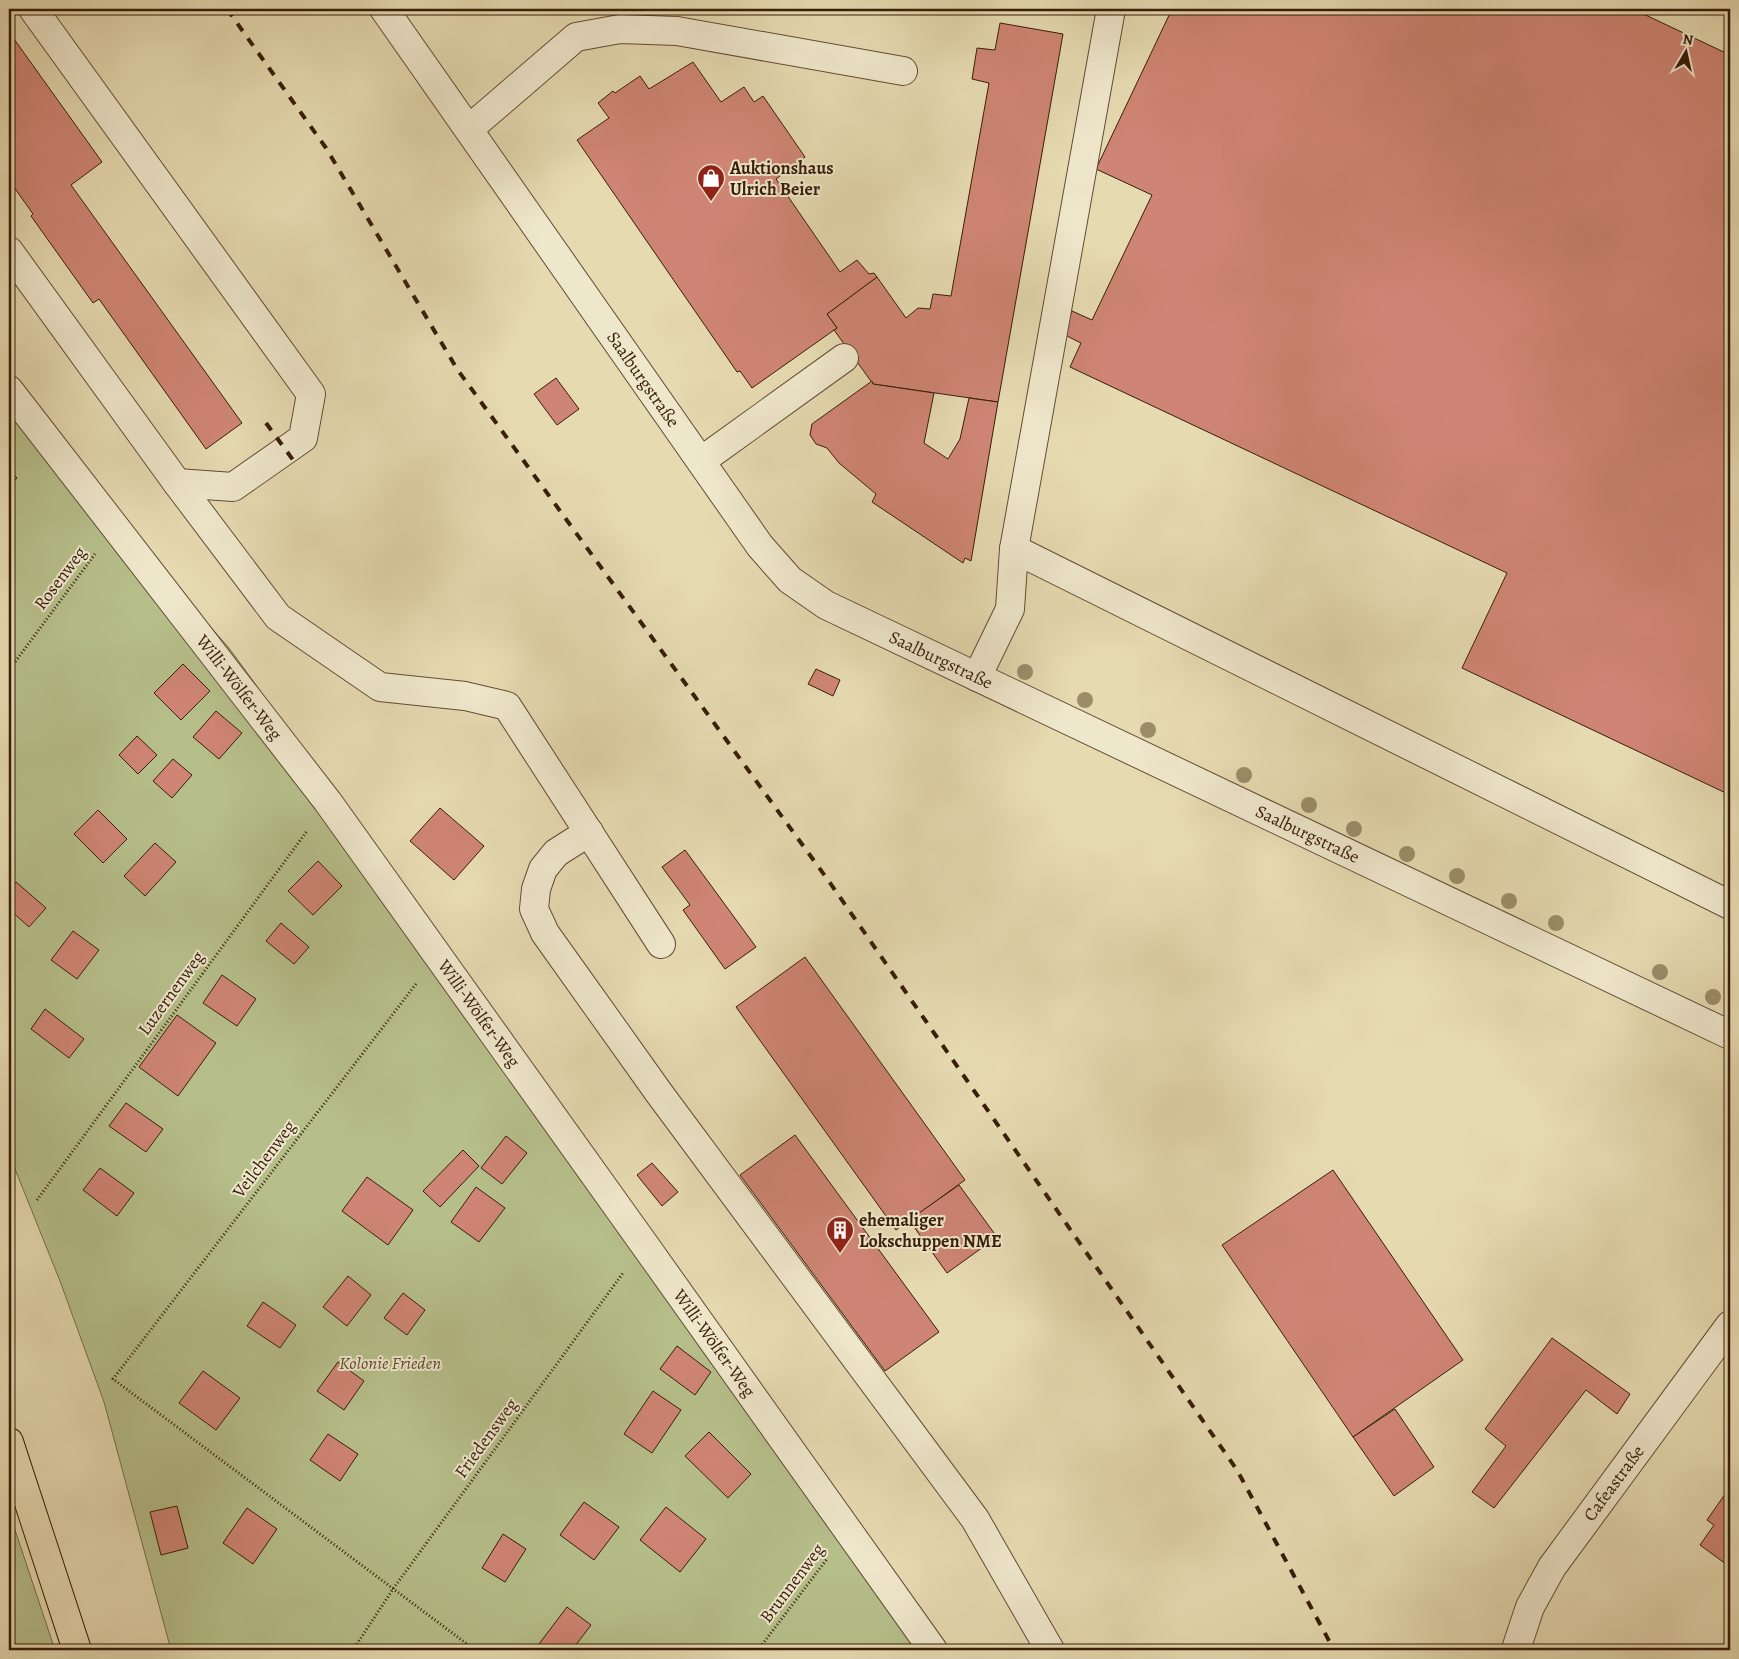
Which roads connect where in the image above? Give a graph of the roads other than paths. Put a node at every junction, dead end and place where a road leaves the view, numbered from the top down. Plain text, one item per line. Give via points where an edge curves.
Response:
1 (33, 9) edge
2 (384, 9) edge
3 (1111, 9) edge
4 (903, 71) dead end
5 (468, 129) junction
6 (9, 251) edge
7 (844, 358) dead end
8 (9, 390) edge
9 (701, 461) junction
10 (177, 482) junction
11 (1014, 549) junction
12 (977, 677) junction
13 (589, 832) junction
14 (1730, 906) edge
15 (661, 944) dead end
16 (1730, 1035) edge
17 (1730, 1325) edge
18 (9, 1442) edge
19 (77, 1650) edge
20 (933, 1650) edge
21 (1050, 1650) edge
22 (1518, 1650) edge

1 - 10 street via 311,394 303,438 233,487
2 - 5 street, Saalburgstraße
3 - 11 street
4 - 5 street via 677,31 620,29 576,37
5 - 9 street, Saalburgstraße
6 - 10 street
7 - 9 street
8 - 20 street, Willi-Wölfer-Weg via 328,802
9 - 12 street, Saalburgstraße via 760,546 790,580 826,605
10 - 13 street via 278,617 380,687 465,696 507,706
11 - 12 street via 1010,609
11 - 14 street
12 - 16 street, Saalburgstraße
13 - 15 street
13 - 21 street via 556,853 543,869 534,909 545,933 974,1519
17 - 22 street, Cafeastraße via 1552,1567 1530,1607
18 - 19 highway

